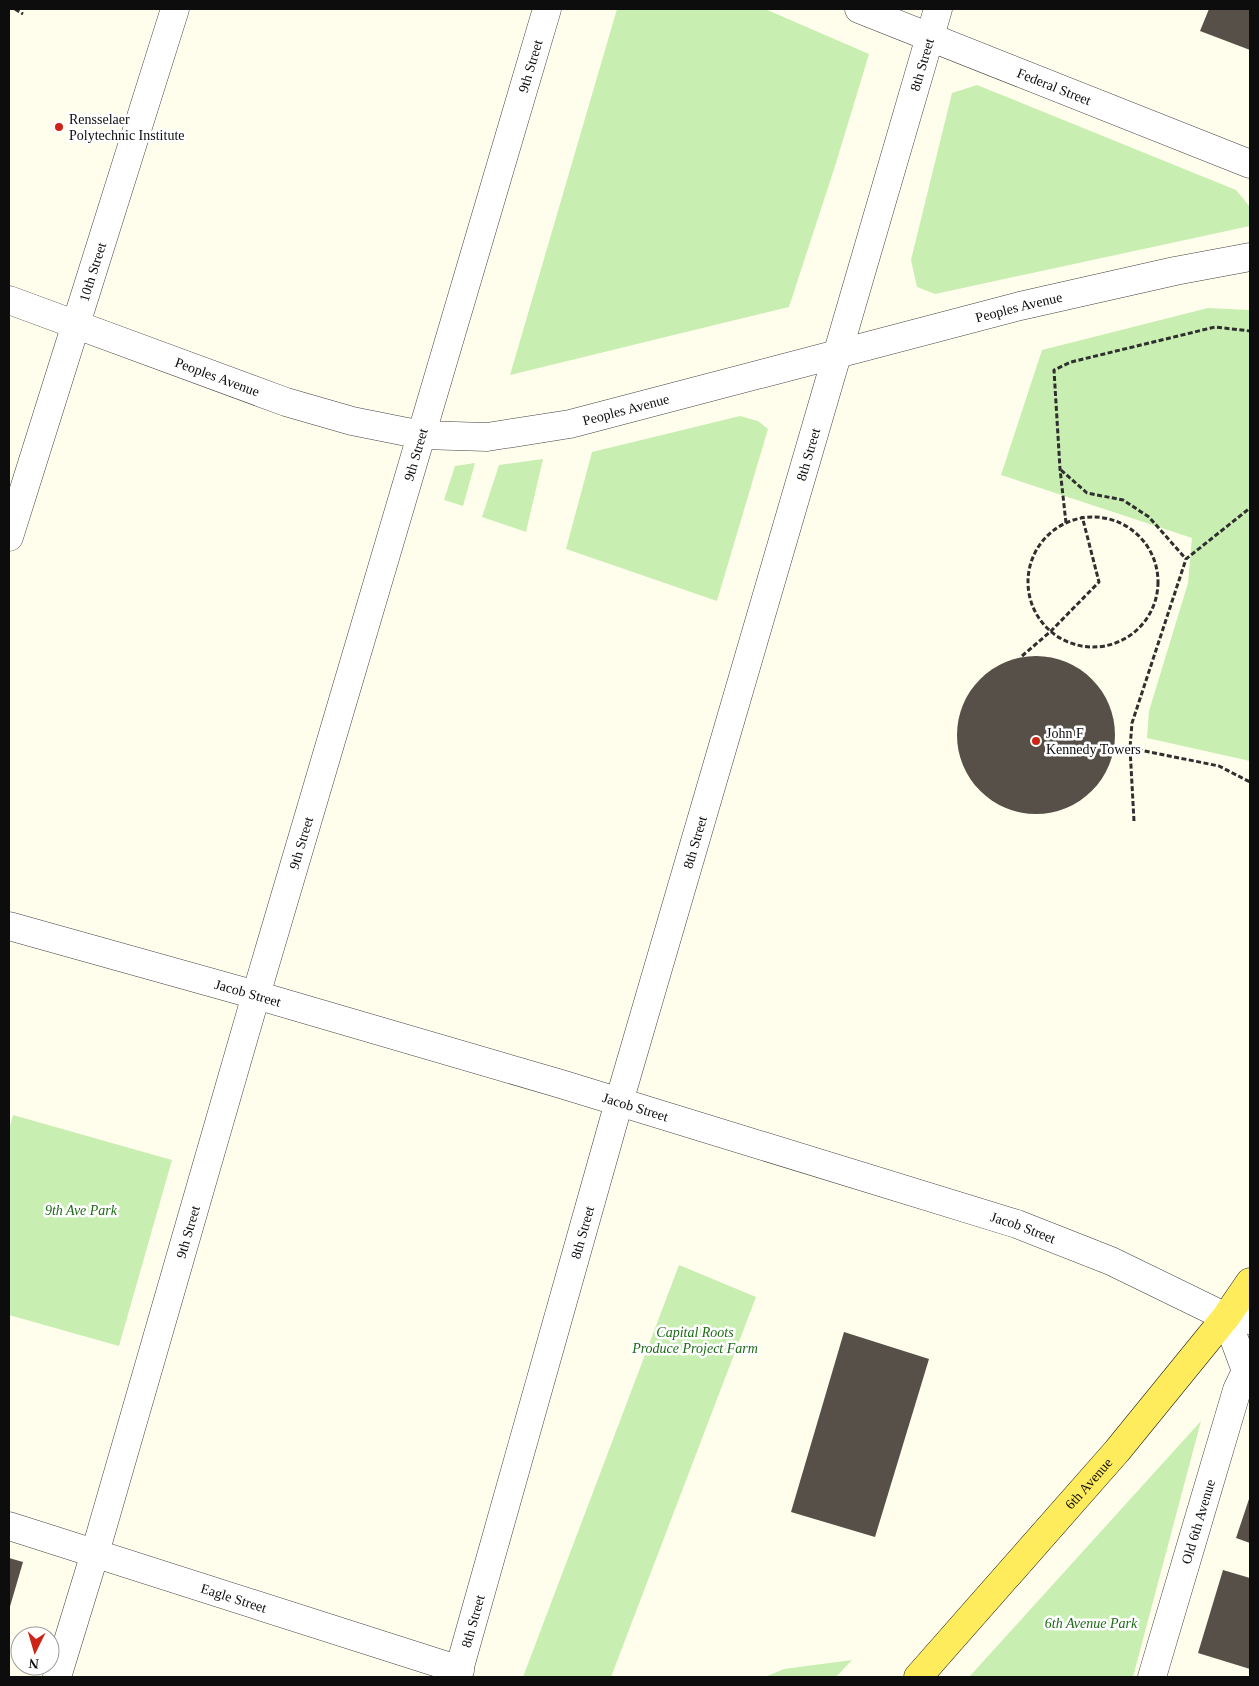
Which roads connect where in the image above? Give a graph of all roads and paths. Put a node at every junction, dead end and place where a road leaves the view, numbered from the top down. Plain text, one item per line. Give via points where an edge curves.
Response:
1 (15, 9) edge
2 (175, 9) edge
3 (547, 9) edge
4 (859, 9) edge
5 (938, 9) edge
6 (23, 14) dead end
7 (930, 38) junction
8 (1250, 164) edge
9 (1250, 257) edge
10 (9, 300) edge
11 (75, 323) junction
12 (1250, 331) edge
13 (837, 355) junction
14 (422, 435) junction
15 (1060, 469) junction
16 (1250, 508) edge
17 (1082, 516) junction
18 (1066, 523) junction
19 (9, 537) edge
20 (1186, 559) junction
21 (1050, 632) junction
22 (1022, 656) dead end
23 (1130, 748) junction
24 (1250, 782) edge
25 (1134, 821) dead end
26 (9, 926) edge
27 (256, 994) junction
28 (619, 1102) junction
29 (1250, 1282) edge
30 (1238, 1319) edge
31 (1248, 1369) edge
32 (9, 1526) edge
33 (95, 1553) junction
34 (459, 1674) edge
35 (57, 1677) edge
36 (918, 1677) edge
37 (1152, 1677) edge

1 - 6 path
2 - 11 street, 10th Street
3 - 14 street, 9th Street
4 - 7 street, Federal Street
5 - 7 street, 8th Street
7 - 8 street, Federal Street
7 - 13 street, 8th Street
9 - 13 street, Peoples Avenue via 1020,306
10 - 11 street, Peoples Avenue
11 - 14 street, Peoples Avenue via 286,402 352,421
11 - 19 street, 10th Street
12 - 15 path via 1216,327 1071,362 1054,370
13 - 14 street, Peoples Avenue via 570,424 487,437
13 - 28 street, 8th Street
14 - 27 street, 9th Street
15 - 18 path
15 - 20 path via 1087,493 1123,500 1149,517
16 - 20 path
17 - 18 path
17 - 21 path via 1099,582
17 - 21 path via 1114,518 1134,530 1148,544 1159,576 1153,609 1135,633 1112,645 1090,647 1069,644
18 - 21 path via 1052,529 1043,538 1028,569 1028,592 1038,619
20 - 23 path via 1132,723
21 - 22 path
23 - 24 path via 1219,766
23 - 25 path
26 - 27 street, Jacob Street
27 - 28 street, Jacob Street
27 - 33 street, 9th Street
28 - 30 street, Jacob Street via 1017,1224 1111,1261
28 - 34 street, 8th Street
29 - 30 main road, 6th Avenue
30 - 31 street
30 - 36 main road, 6th Avenue
31 - 37 street, Old 6th Avenue via 1237,1390
32 - 33 street, Eagle Street
33 - 34 street, Eagle Street
33 - 35 street, 9th Street

